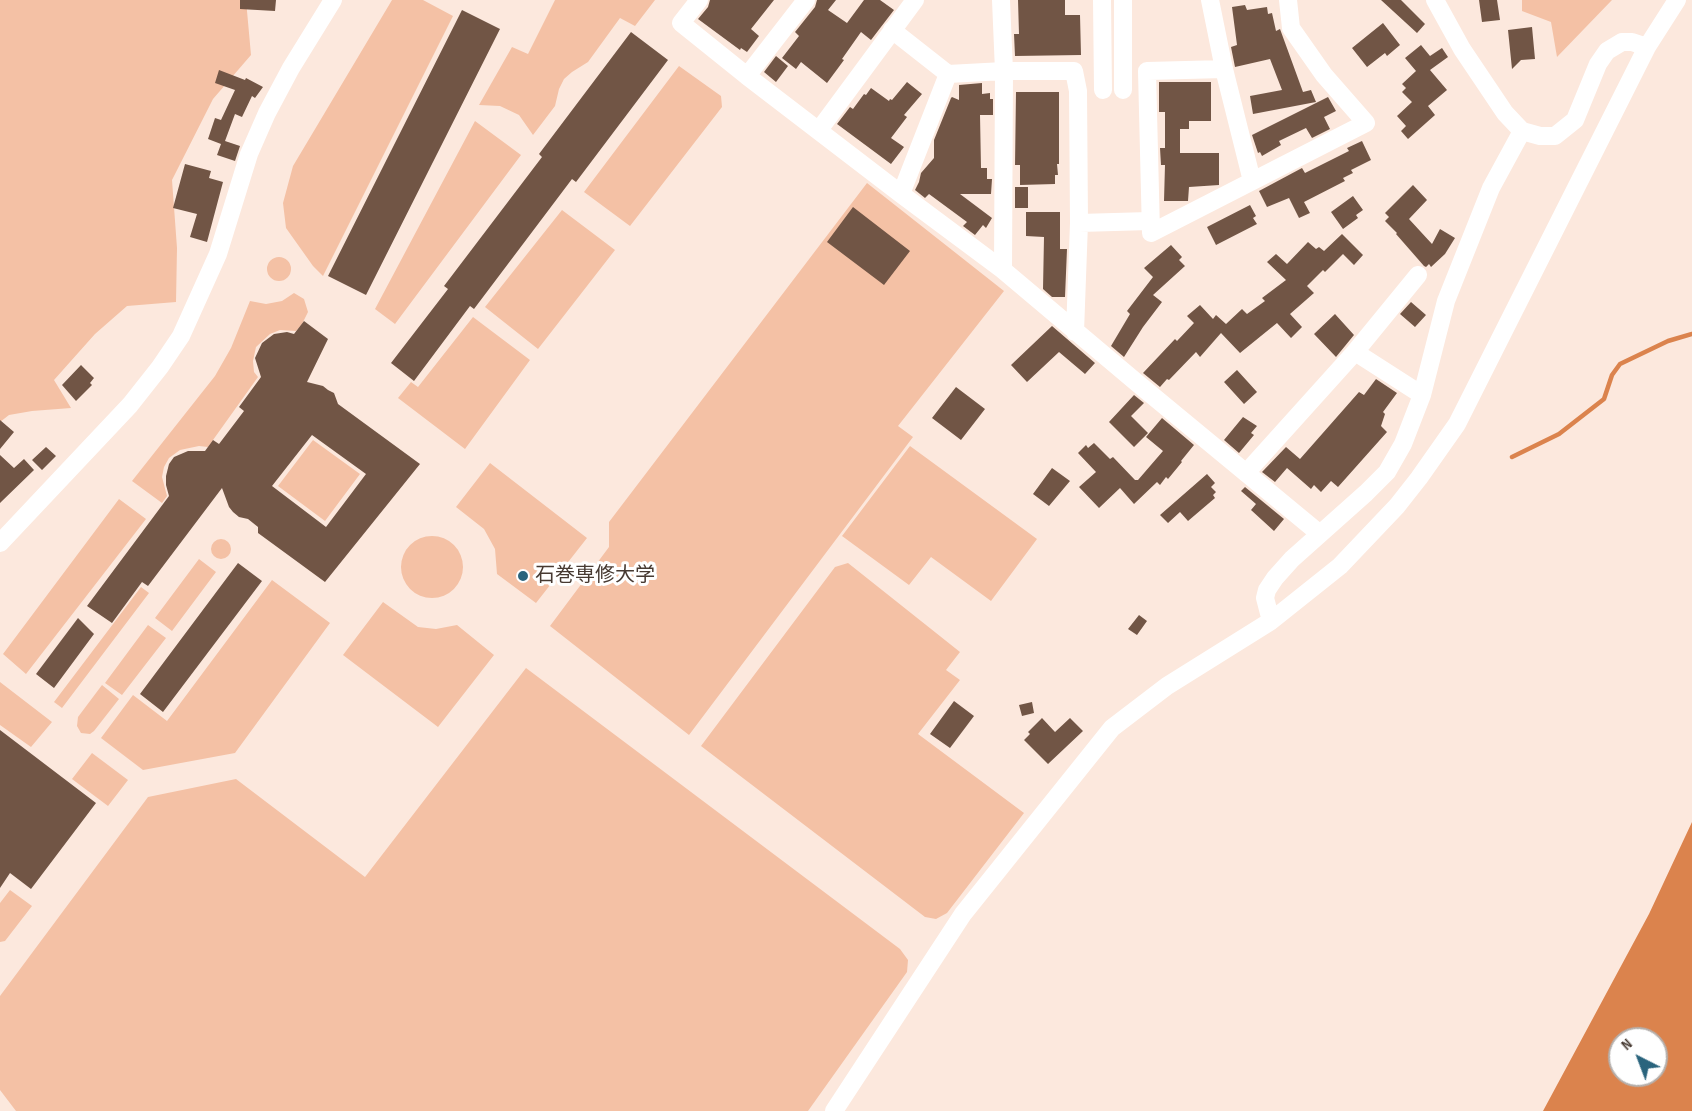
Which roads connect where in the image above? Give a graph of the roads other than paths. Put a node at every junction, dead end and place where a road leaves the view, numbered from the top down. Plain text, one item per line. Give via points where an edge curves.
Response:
1 (333, 0) edge
2 (699, 0) edge
3 (806, 0) edge
4 (915, 0) edge
5 (1002, 0) edge
6 (1102, 0) edge
7 (1123, 0) edge
8 (1210, 0) edge
9 (1288, 0) edge
10 (1436, 0) edge
11 (1677, 0) edge
12 (892, 30) junction
13 (1647, 47) junction
14 (1224, 69) junction
15 (1004, 71) junction
16 (948, 74) junction
17 (747, 76) junction
18 (1103, 90) junction
19 (1123, 90) junction
20 (1147, 90) junction
21 (1078, 91) junction
22 (819, 130) junction
23 (1522, 131) junction
24 (1252, 181) junction
25 (901, 194) junction
26 (1150, 222) junction
27 (1079, 223) junction
28 (1003, 270) junction
29 (1418, 275) dead end
30 (1075, 332) junction
31 (1355, 352) junction
32 (1422, 395) junction
33 (1246, 473) junction
34 (1320, 534) junction
35 (0, 543) edge
36 (1271, 621) junction
37 (834, 1111) edge

1 - 35 street via 267,113 249,154 218,254 181,336 130,405
2 - 17 street via 681,23
3 - 17 street
4 - 12 street
5 - 15 street
6 - 18 street
7 - 19 street
8 - 14 street
9 - 24 street via 1291,28 1324,75 1366,123
10 - 23 street via 1462,49
11 - 13 street
12 - 16 street
12 - 22 street
13 - 23 street via 1622,42 1607,51 1575,120 1555,136
13 - 36 street via 1450,433 1397,506 1358,548
14 - 20 street via 1147,71
14 - 24 street
15 - 16 street
15 - 21 street via 1074,71
15 - 28 street
16 - 25 street
17 - 22 street
18 - 19 street
18 - 21 street
19 - 20 street
20 - 26 street
21 - 27 street
22 - 25 street
23 - 32 street via 1491,188 1446,301
24 - 26 street via 1150,233
25 - 28 street
26 - 27 street
27 - 30 street
28 - 30 street
29 - 31 street
30 - 33 street
31 - 32 street
31 - 33 street
32 - 34 street via 1387,472
33 - 34 street
34 - 36 street via 1292,559 1267,590 1265,598
36 - 37 street via 1167,686 1112,728 963,914

